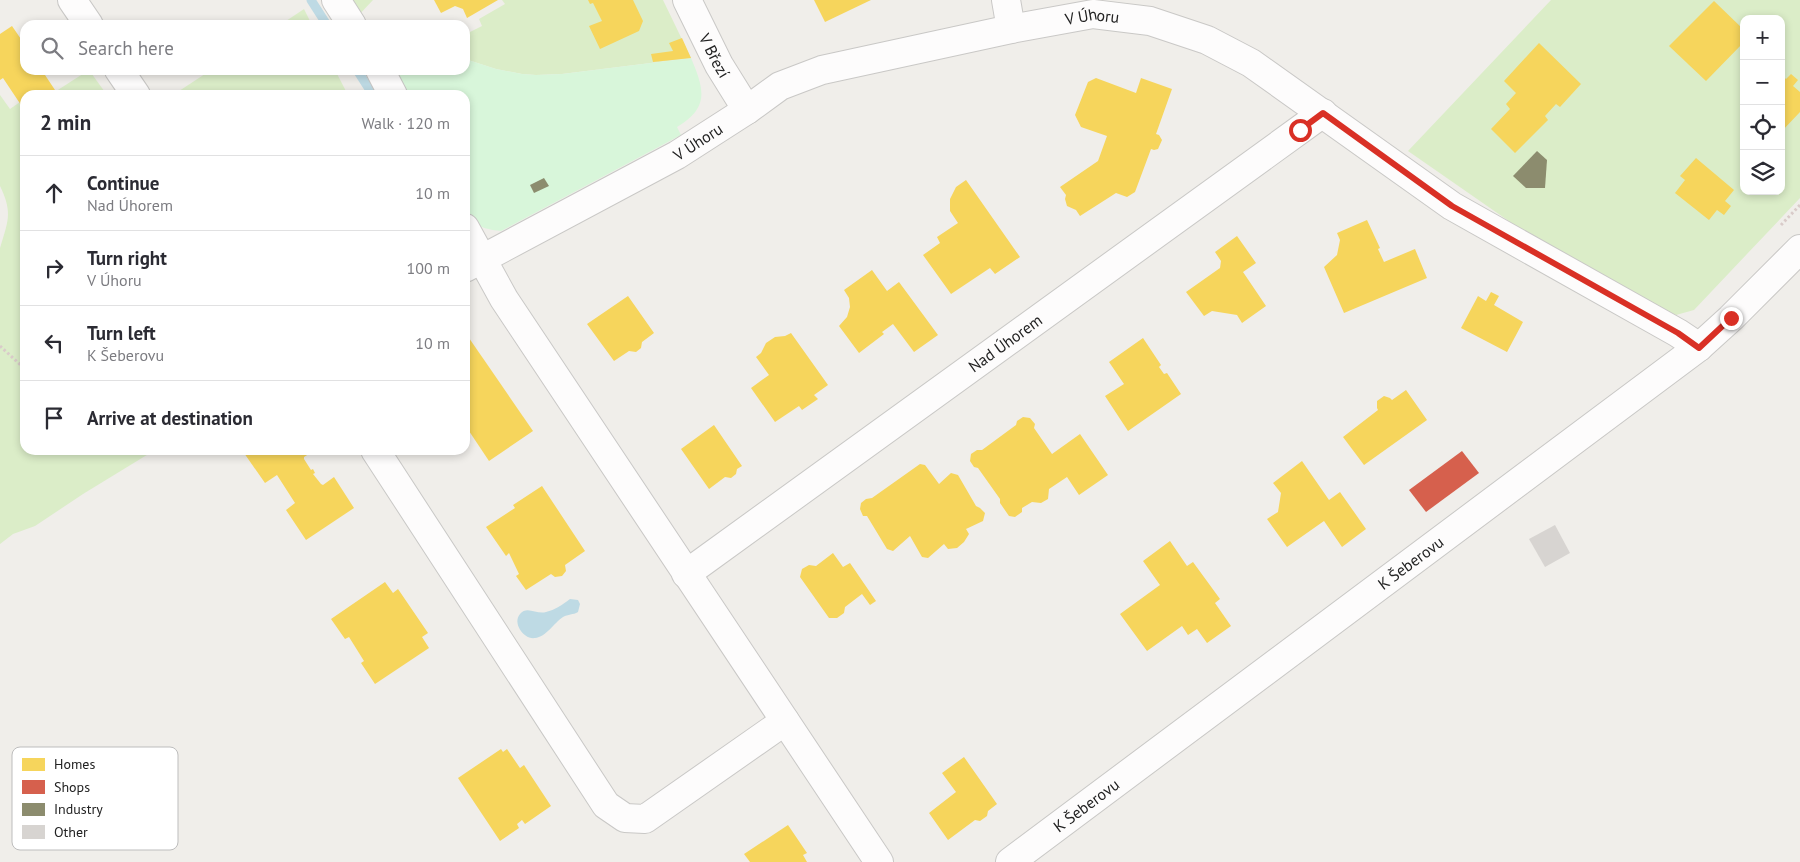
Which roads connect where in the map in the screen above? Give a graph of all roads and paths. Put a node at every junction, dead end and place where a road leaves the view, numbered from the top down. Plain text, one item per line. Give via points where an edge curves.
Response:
1 (72, 0) edge
2 (336, 0) edge
3 (686, 0) edge
4 (1006, 0) edge
5 (86, 20) edge
6 (349, 20) edge
7 (1011, 29) junction
8 (122, 75) edge
9 (383, 75) edge
10 (133, 90) edge
11 (390, 90) edge
12 (746, 110) junction
13 (1323, 113) junction
14 (470, 247) edge
15 (1800, 249) edge
16 (474, 263) edge
17 (0, 346) edge
18 (1699, 348) junction
19 (20, 364) edge
20 (378, 455) edge
21 (686, 574) junction
22 (785, 721) junction
23 (879, 862) edge
24 (1010, 862) edge

1 - 5 street
2 - 6 street
3 - 12 street, V Březí
4 - 7 street
7 - 12 street, V Úhoru via 822,70 780,86
7 - 13 street, V Úhoru via 1093,14 1150,21 1207,40 1258,67
8 - 10 street
9 - 11 street
12 - 16 street, V Úhoru via 677,155
13 - 18 street, V Úhoru via 1452,206 1678,333
13 - 21 street, Nad Úhorem
14 - 16 street
15 - 18 street, K Šeberovu
16 - 21 street via 504,299
17 - 19 path
18 - 24 street, K Šeberovu
20 - 22 street via 606,805 625,818 644,819
21 - 22 street
22 - 23 street

